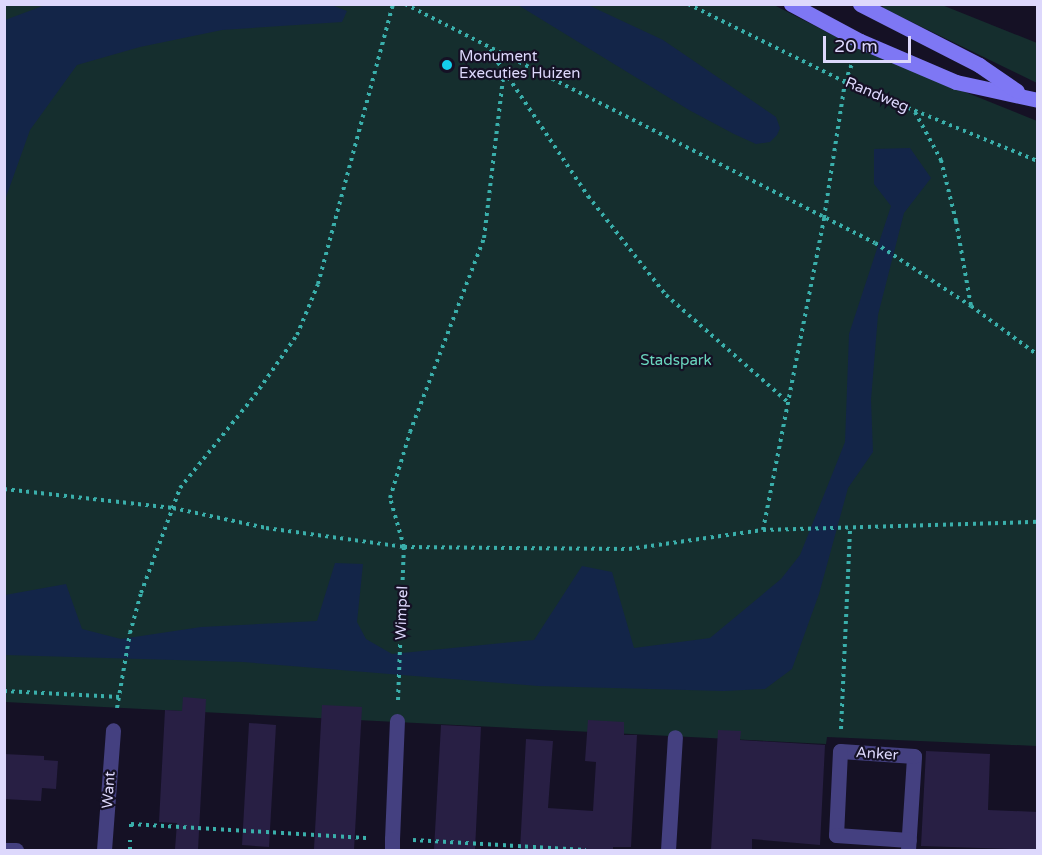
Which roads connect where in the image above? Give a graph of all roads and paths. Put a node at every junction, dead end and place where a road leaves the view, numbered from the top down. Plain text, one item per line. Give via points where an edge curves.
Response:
1 (393, 4) edge
2 (405, 4) edge
3 (688, 4) edge
4 (791, 4) edge
5 (860, 4) edge
6 (860, 41) junction
7 (488, 48) junction
8 (504, 71) junction
9 (845, 82) junction
10 (1031, 98) edge
11 (914, 111) junction
12 (1038, 161) edge
13 (824, 218) junction
14 (971, 306) junction
15 (1038, 355) edge
16 (788, 402) junction
17 (4, 489) edge
18 (173, 508) junction
19 (1038, 522) edge
20 (849, 529) junction
21 (763, 530) junction
22 (404, 547) junction
23 (399, 680) dead end
24 (4, 691) edge
25 (120, 696) junction
26 (397, 721) dead end
27 (113, 730) joint
28 (675, 737) dead end
29 (840, 751) junction
30 (392, 845) edge
31 (908, 845) edge
32 (4, 850) edge
33 (16, 850) edge
34 (104, 850) edge
35 (130, 850) edge
36 (586, 850) edge
37 (668, 850) edge

1 - 18 path via 318,284 297,335 255,395 180,488
2 - 7 path
3 - 9 path, Randweg
4 - 6 main road
5 - 10 main road via 979,65
6 - 9 path
6 - 10 main road via 956,82
7 - 8 path
7 - 13 path
8 - 16 path via 588,196 666,295
8 - 22 path, Wimpel via 484,238 410,432 390,498
9 - 11 path, Randweg
9 - 13 path
11 - 12 path, Randweg
11 - 14 path via 941,160
13 - 14 path via 897,255
13 - 16 path
14 - 15 path
16 - 21 path
17 - 18 path
18 - 22 path via 266,528
18 - 25 path via 141,592
19 - 20 path
20 - 21 path
20 - 29 path
21 - 22 path via 629,549
22 - 23 path, Wimpel
24 - 25 path
25 - 27 path
26 - 30 street
27 - 34 street, Want
28 - 37 street
29 - 31 street, Anker via 836,836
29 - 31 street, Anker via 914,756
30 - 35 path via 131,824
30 - 36 path
32 - 33 street

